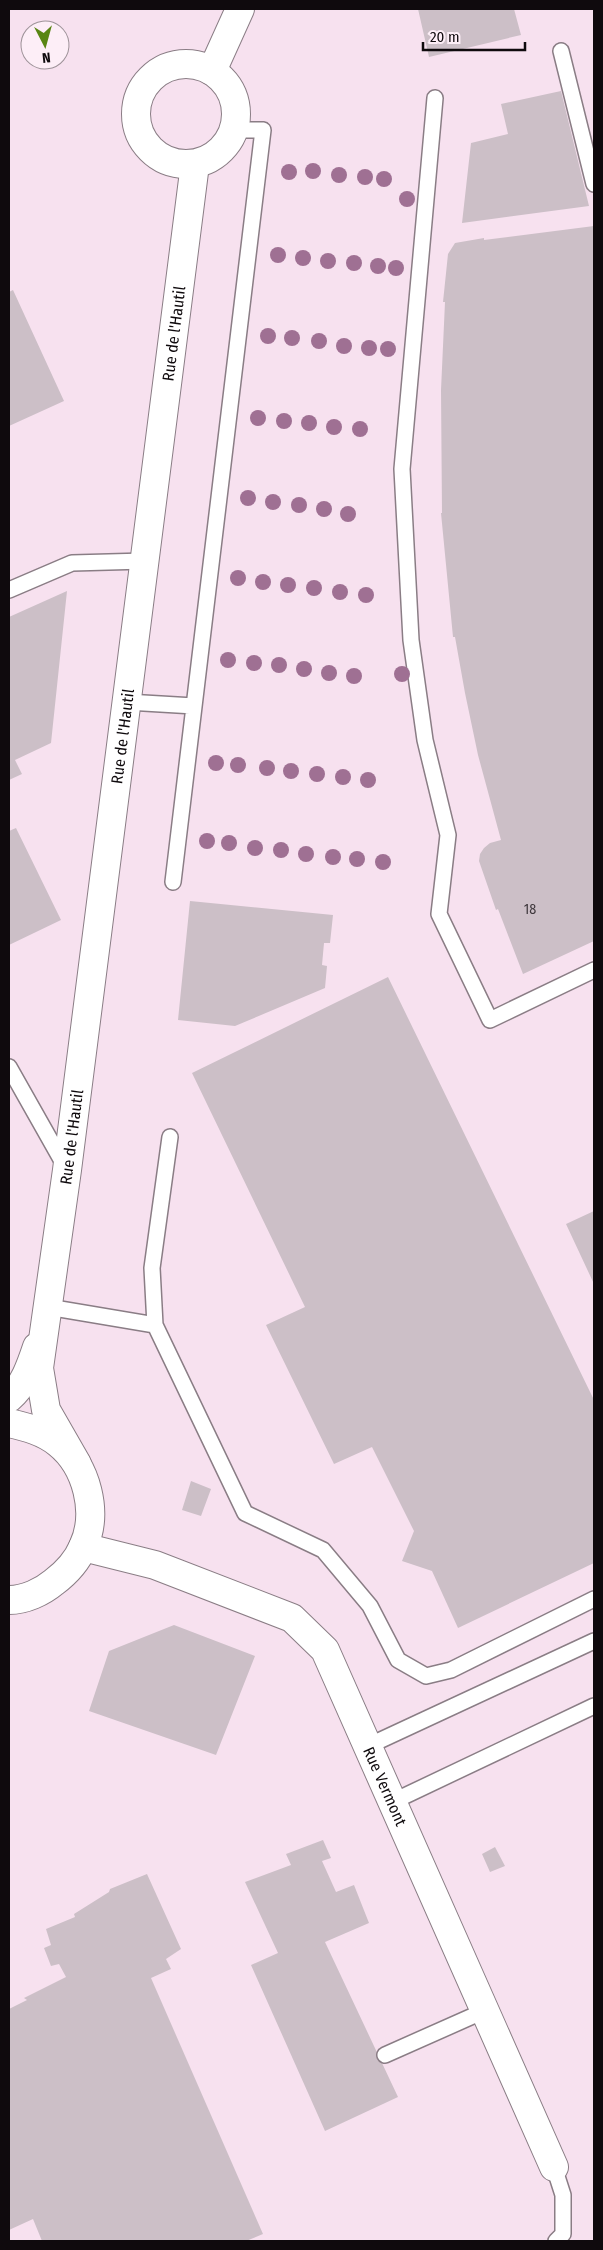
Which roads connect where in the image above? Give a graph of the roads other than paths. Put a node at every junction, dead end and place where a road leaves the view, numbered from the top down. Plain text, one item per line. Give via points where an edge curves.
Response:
1 (240, 9) edge
2 (561, 51) dead end
3 (212, 71) junction
4 (435, 98) dead end
5 (234, 130) junction
6 (195, 164) junction
7 (594, 184) edge
8 (145, 561) junction
9 (9, 590) edge
10 (127, 702) junction
11 (194, 706) junction
12 (172, 882) dead end
13 (594, 970) edge
14 (9, 1067) edge
15 (170, 1137) dead end
16 (67, 1170) junction
17 (48, 1307) junction
18 (155, 1325) junction
19 (9, 1398) edge
20 (9, 1423) edge
21 (77, 1464) junction
22 (83, 1547) junction
23 (44, 1590) junction
24 (9, 1600) edge
25 (594, 1600) edge
26 (9, 1613) edge
27 (594, 1641) edge
28 (594, 1706) edge
29 (368, 1746) junction
30 (392, 1802) junction
31 (484, 2011) junction
32 (384, 2055) dead end
33 (554, 2167) joint
34 (556, 2241) edge

1 - 3 street
2 - 7 lane
3 - 5 street via 225,82 234,97
3 - 6 street via 197,65 181,64 166,68 152,77 136,104 135,120 149,150 178,164
4 - 13 lane via 402,469 411,640 425,740 448,835 439,914 490,1020
5 - 6 street via 219,153
5 - 11 lane via 263,130
6 - 8 street, Rue de l'Hautil
8 - 9 lane via 72,563
8 - 10 street, Rue de l'Hautil
10 - 11 lane
10 - 16 street, Rue de l'Hautil
11 - 12 lane
14 - 16 lane
15 - 18 lane via 152,1268
16 - 17 street, Rue de l'Hautil
17 - 18 lane
17 - 19 street, Rue de l'Hautil via 30,1369
17 - 21 street, Rue de l'Hautil via 39,1368 42,1394 46,1410
18 - 25 lane via 245,1513 323,1550 370,1606 398,1660 426,1676 451,1670
20 - 21 street via 34,1428 58,1443
21 - 22 street via 88,1491 90,1519
22 - 23 street via 67,1571
22 - 29 street, Rue Vermont via 155,1566 292,1618 325,1650
23 - 24 street
23 - 26 street
27 - 29 lane
28 - 30 lane
29 - 30 street, Rue Vermont
30 - 31 street, Rue Vermont
31 - 32 lane
31 - 33 street, Rue Vermont
33 - 34 lane via 563,2195 563,2234

